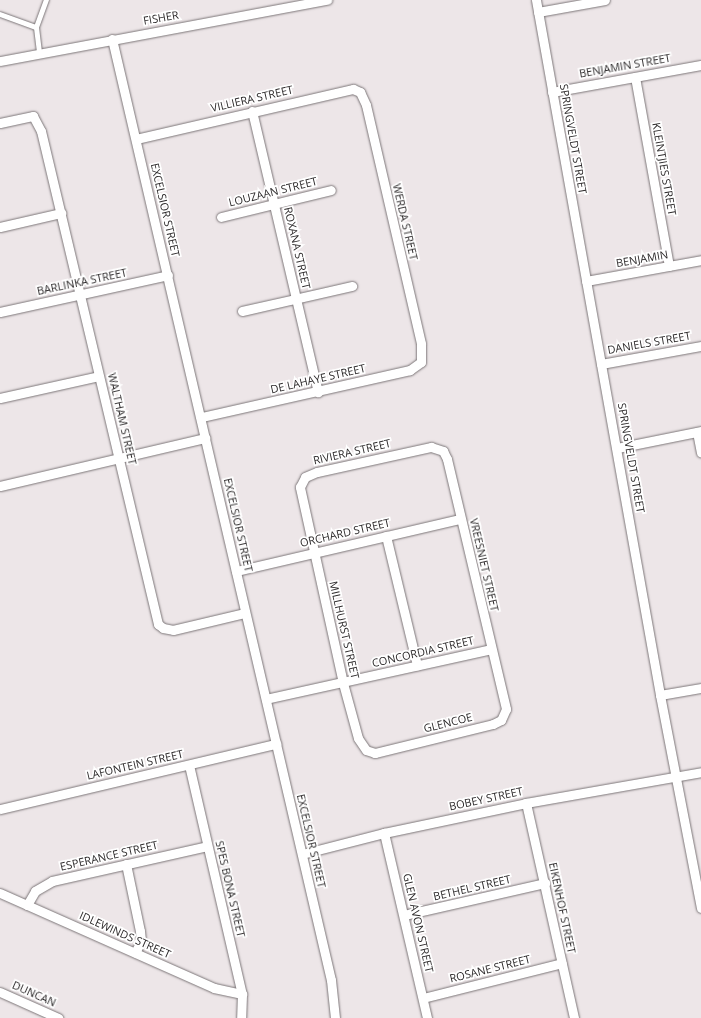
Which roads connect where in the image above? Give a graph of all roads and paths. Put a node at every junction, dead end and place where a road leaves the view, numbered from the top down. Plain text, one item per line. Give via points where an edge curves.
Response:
1 (46, 0) edge
2 (327, 0) edge
3 (536, 0) edge
4 (605, 0) edge
5 (538, 12) junction
6 (0, 14) edge
7 (36, 27) junction
8 (112, 39) junction
9 (39, 52) junction
10 (0, 61) edge
11 (701, 65) edge
12 (635, 77) junction
13 (552, 92) junction
14 (366, 105) joint
15 (252, 111) junction
16 (0, 124) edge
17 (136, 139) junction
18 (331, 190) dead end
19 (274, 204) junction
20 (61, 213) junction
21 (222, 217) dead end
22 (0, 227) edge
23 (701, 260) edge
24 (669, 266) junction
25 (168, 275) junction
26 (586, 281) junction
27 (352, 286) dead end
28 (80, 294) junction
29 (296, 300) junction
30 (242, 311) dead end
31 (0, 312) edge
32 (420, 344) joint
33 (701, 346) edge
34 (601, 364) junction
35 (99, 376) junction
36 (318, 392) junction
37 (0, 398) edge
38 (201, 417) junction
39 (699, 432) edge
40 (205, 438) junction
41 (426, 448) joint
42 (617, 448) junction
43 (701, 453) edge
44 (118, 458) junction
45 (0, 486) edge
46 (301, 497) joint
47 (460, 519) junction
48 (386, 536) junction
49 (314, 552) junction
50 (236, 571) junction
51 (245, 612) junction
52 (491, 649) junction
53 (417, 665) junction
54 (343, 683) junction
55 (701, 688) edge
56 (660, 695) junction
57 (266, 699) junction
58 (505, 702) joint
59 (276, 744) junction
60 (382, 753) joint
61 (189, 765) junction
62 (701, 772) edge
63 (676, 776) junction
64 (526, 803) junction
65 (0, 809) edge
66 (384, 833) junction
67 (208, 846) junction
68 (302, 854) junction
69 (126, 864) junction
70 (545, 883) junction
71 (0, 893) edge
72 (27, 905) junction
73 (701, 908) edge
74 (404, 915) junction
75 (135, 953) junction
76 (562, 963) junction
77 (0, 992) edge
78 (242, 994) junction
79 (423, 998) junction
80 (58, 1018) edge
81 (242, 1018) edge
82 (335, 1018) edge
83 (427, 1018) edge
84 (574, 1018) edge

1 - 7 lane
2 - 8 street, FISHER
3 - 5 street, SPRINGVELDT STREET
4 - 5 street
5 - 13 street, SPRINGVELDT STREET
6 - 7 lane
7 - 9 lane
8 - 9 street, FISHER
8 - 17 street, EXCELSIOR STREET
9 - 10 street, FISHER
11 - 12 street, BENJAMIN STREET
12 - 13 street, BENJAMIN STREET
12 - 24 street, KLEINTJIES STREET
13 - 26 street, SPRINGVELDT STREET
14 - 15 street, VILLIERA STREET via 360,92 353,89
14 - 32 street, WERDA STREET
15 - 17 street, VILLIERA STREET
15 - 19 street, ROXANA STREET
16 - 20 street, WALTHAM STREET via 32,116 41,131
17 - 25 street, EXCELSIOR STREET
18 - 19 street, LOUZAAN STREET
19 - 21 street, LOUZAAN STREET
19 - 29 street, ROXANA STREET
20 - 22 street
20 - 28 street, WALTHAM STREET
23 - 24 street, BENJAMIN
24 - 26 street, BENJAMIN
25 - 28 street, BARLINKA STREET
25 - 38 street, EXCELSIOR STREET
26 - 34 street, SPRINGVELDT STREET
27 - 29 street
28 - 31 street, BARLINKA STREET
28 - 35 street, WALTHAM STREET
29 - 30 street
29 - 36 street, ROXANA STREET
32 - 36 street, DE LAHAYE STREET via 421,362 410,370
33 - 34 street, DANIELS STREET
34 - 42 street, SPRINGVELDT STREET
35 - 37 street
35 - 44 street, WALTHAM STREET
36 - 38 street, DE LAHAYE STREET
38 - 40 street, EXCELSIOR STREET
39 - 42 street
39 - 43 street
40 - 44 street
40 - 50 street, EXCELSIOR STREET
41 - 46 street, RIVIERA STREET via 310,475 301,483
41 - 47 street, VREESNIET STREET via 435,447 445,455
42 - 56 street, SPRINGVELDT STREET
44 - 45 street
44 - 51 street, WALTHAM STREET via 158,624 172,630
46 - 49 street, MILLHURST STREET
47 - 48 street, ORCHARD STREET
47 - 52 street, VREESNIET STREET
48 - 49 street, ORCHARD STREET
48 - 53 street
49 - 50 street, ORCHARD STREET
49 - 54 street, MILLHURST STREET
50 - 51 street, EXCELSIOR STREET
51 - 57 street, EXCELSIOR STREET
52 - 53 street, CONCORDIA STREET
52 - 58 street, VREESNIET STREET
53 - 54 street, CONCORDIA STREET
54 - 57 street, CONCORDIA STREET
54 - 60 street, MILLHURST STREET via 360,743 370,752
55 - 56 street
56 - 63 street, SPRINGVELDT STREET
57 - 59 street, EXCELSIOR STREET
58 - 60 street, GLENCOE via 505,714 498,722
59 - 61 street, LAFONTEIN STREET
59 - 68 street, EXCELSIOR STREET
61 - 65 street, LAFONTEIN STREET
61 - 67 street, SPES BONA STREET
62 - 63 street, BOBEY STREET
63 - 64 street, BOBEY STREET
63 - 73 street, SPRINGVELDT STREET
64 - 66 street, BOBEY STREET
64 - 70 street, EIKENHOF STREET
66 - 68 street, BOBEY STREET
66 - 74 street, GLEN AVON STREET
67 - 69 street, ESPERANCE STREET
67 - 78 street, SPES BONA STREET
68 - 82 street, EXCELSIOR STREET via 333,992
69 - 72 street, ESPERANCE STREET via 45,884 35,891
69 - 75 street via 140,931 140,941
70 - 74 street, BETHEL STREET
70 - 76 street, EIKENHOF STREET
71 - 72 street, IDLEWINDS STREET
72 - 75 street, IDLEWINDS STREET
74 - 79 street, GLEN AVON STREET
75 - 78 street, IDLEWINDS STREET via 214,988
76 - 79 street, ROSANE STREET
76 - 84 street, EIKENHOF STREET
77 - 80 street, DUNCAN
78 - 81 street, SPES BONA STREET
79 - 83 street, GLEN AVON STREET

